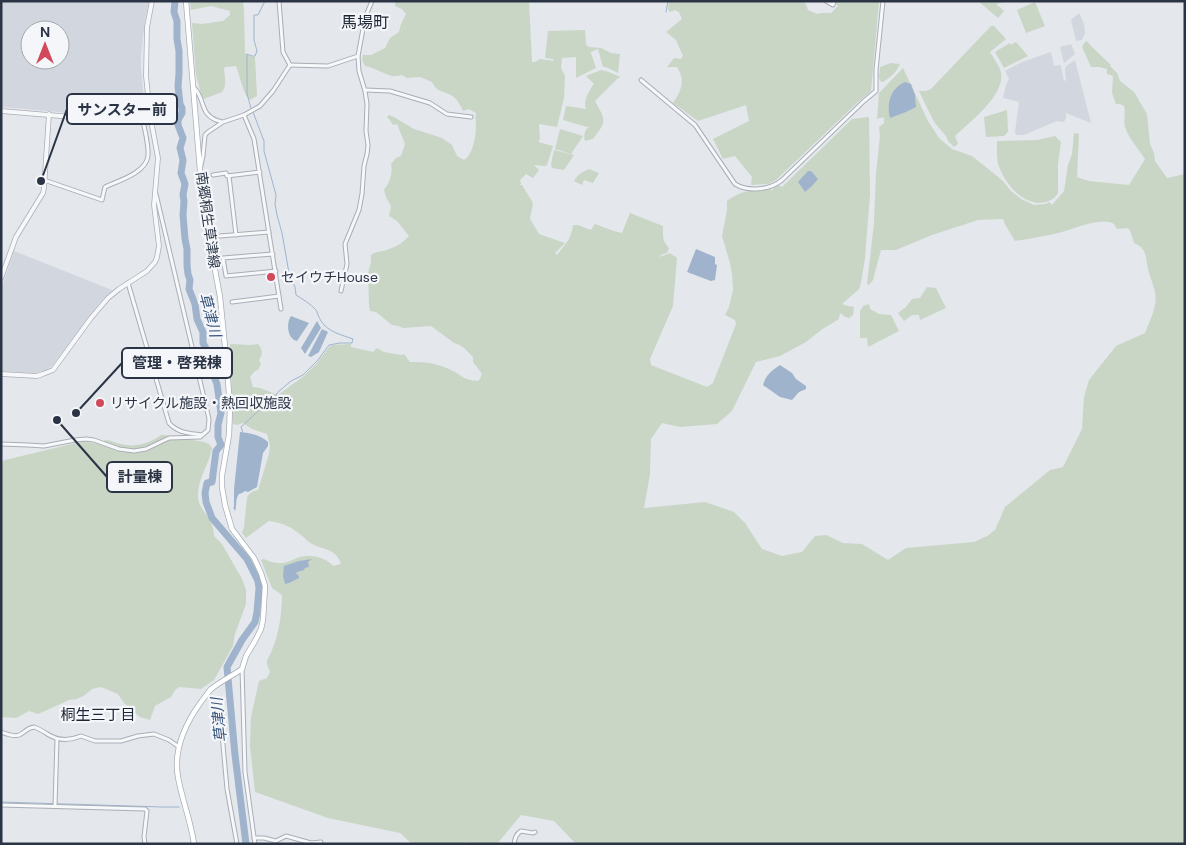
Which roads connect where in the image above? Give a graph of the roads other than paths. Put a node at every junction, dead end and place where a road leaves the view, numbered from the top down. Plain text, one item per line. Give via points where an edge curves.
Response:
1 (152, 1) edge
2 (186, 1) edge
3 (279, 1) edge
4 (372, 1) edge
5 (826, 1) edge
6 (834, 1) edge
7 (883, 1) edge
8 (358, 56) junction
9 (290, 65) junction
10 (641, 80) dead end
11 (193, 87) junction
12 (365, 90) junction
13 (1, 110) edge
14 (49, 114) junction
15 (150, 115) junction
16 (244, 115) junction
17 (471, 116) dead end
18 (143, 121) junction
19 (222, 122) junction
20 (200, 170) junction
21 (260, 172) junction
22 (213, 175) dead end
23 (229, 176) junction
24 (44, 180) junction
25 (155, 191) junction
26 (269, 232) junction
27 (236, 235) junction
28 (220, 236) dead end
29 (273, 254) junction
30 (276, 271) junction
31 (1, 278) edge
32 (128, 283) junction
33 (341, 291) dead end
34 (279, 296) junction
35 (232, 302) dead end
36 (281, 309) dead end
37 (1, 374) edge
38 (202, 435) junction
39 (1, 444) edge
40 (242, 669) junction
41 (221, 723) dead end
42 (1, 732) edge
43 (57, 739) junction
44 (179, 747) junction
45 (1, 805) edge
46 (55, 806) junction
47 (535, 832) dead end
48 (254, 838) junction
49 (321, 842) dead end
50 (145, 844) edge
51 (194, 844) edge
52 (237, 844) edge
53 (255, 844) edge
54 (514, 844) edge

1 - 15 street via 145,60
2 - 11 main road, 南郷桐生草津線
3 - 9 street via 283,52
4 - 8 street via 365,18
5 - 6 street via 833,4
7 - 10 street via 876,91 782,180 767,188 735,184 695,125
8 - 9 street via 328,66
8 - 12 street
9 - 16 street via 260,106
11 - 19 street via 206,113
11 - 20 main road, 南郷桐生草津線
12 - 17 street via 390,91 430,103 447,114
12 - 33 street via 368,104 367,154 359,210 345,244 347,264
13 - 14 street
14 - 18 street
14 - 24 street
15 - 18 street
15 - 25 street via 158,158
16 - 19 street
16 - 21 street via 254,139
18 - 24 street via 148,154 146,162 136,173 105,187 102,200
19 - 20 street via 205,135
20 - 40 main road, 南郷桐生草津線 via 220,297 230,408 222,487 232,529 257,565 265,586 261,629
21 - 23 street
21 - 26 street
22 - 23 street via 226,173
23 - 27 street
24 - 31 street via 43,193 16,236
25 - 32 street via 160,246 157,257 152,267
25 - 38 street via 209,419 208,430
26 - 27 street
26 - 29 street
27 - 28 street
29 - 30 street
29 - 30 street via 223,258 226,276
30 - 34 street
32 - 37 street via 99,307 53,370 38,376
32 - 38 street via 168,423 181,432
34 - 35 street
34 - 36 street
38 - 39 street via 168,438 146,449 134,450 86,439 44,446
40 - 44 main road via 209,691 193,713
40 - 48 street via 245,772
41 - 52 street via 227,789
42 - 43 street via 17,736 34,727
43 - 44 street via 81,736 95,741 122,741 154,734
43 - 46 street
44 - 51 main road via 178,776
45 - 46 street
46 - 50 street via 145,809 148,811
47 - 54 street via 518,832
48 - 49 street via 276,841 286,836 311,843
48 - 53 street

